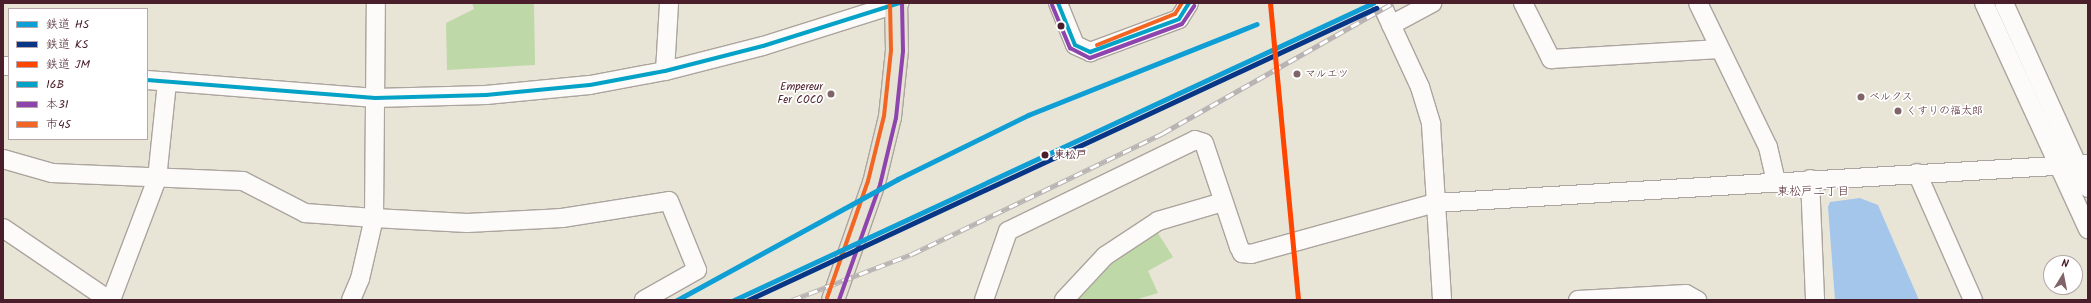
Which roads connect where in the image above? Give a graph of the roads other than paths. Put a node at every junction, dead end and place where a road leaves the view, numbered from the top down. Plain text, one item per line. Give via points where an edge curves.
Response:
1 (376, 3) edge
2 (669, 3) edge
3 (897, 3) edge
4 (1058, 3) edge
5 (1189, 3) edge
6 (1381, 3) edge
7 (1432, 3) edge
8 (1523, 3) edge
9 (1698, 3) edge
10 (1984, 3) edge
11 (2004, 3) edge
12 (1392, 25) junction
13 (1720, 49) junction
14 (665, 71) junction
15 (148, 80) edge
16 (167, 82) junction
17 (375, 98) junction
18 (3, 159) edge
19 (2082, 164) edge
20 (2058, 165) junction
21 (1917, 173) junction
22 (156, 179) junction
23 (1810, 179) junction
24 (1776, 181) junction
25 (2088, 188) edge
26 (1223, 202) junction
27 (1435, 203) junction
28 (374, 218) junction
29 (3, 228) edge
30 (2088, 229) edge
31 (110, 300) edge
32 (351, 300) edge
33 (644, 300) edge
34 (833, 300) edge
35 (984, 300) edge
36 (1064, 300) edge
37 (1442, 300) edge
38 (1578, 300) edge
39 (1697, 300) edge
40 (1815, 300) edge
41 (1973, 300) edge

1 - 17 street
2 - 14 street
3 - 14 street via 763,46
3 - 34 main road via 890,117 874,183
4 - 5 street via 1071,40 1081,50 1090,52 1179,19
6 - 12 street
7 - 12 street
8 - 13 street via 1551,59
9 - 13 street
10 - 20 street
11 - 19 street
12 - 27 street via 1420,87 1431,124
13 - 24 street via 1768,147
14 - 17 street via 590,85 486,95
15 - 16 street
16 - 17 street
16 - 22 street
17 - 28 street
18 - 22 street via 52,172
19 - 20 street
19 - 25 street
20 - 21 street
20 - 30 street
21 - 23 street
21 - 41 street
22 - 28 street via 243,181 305,213
22 - 31 street
23 - 24 street
23 - 40 street
24 - 27 street
26 - 27 street via 1242,253 1251,254
26 - 35 street via 1204,143 1196,140 1008,231
26 - 36 street via 1158,221 1105,256
27 - 37 street
28 - 32 street via 360,279
28 - 33 street via 467,223 554,218 669,201 697,270
29 - 31 street
38 - 39 street via 1686,294

